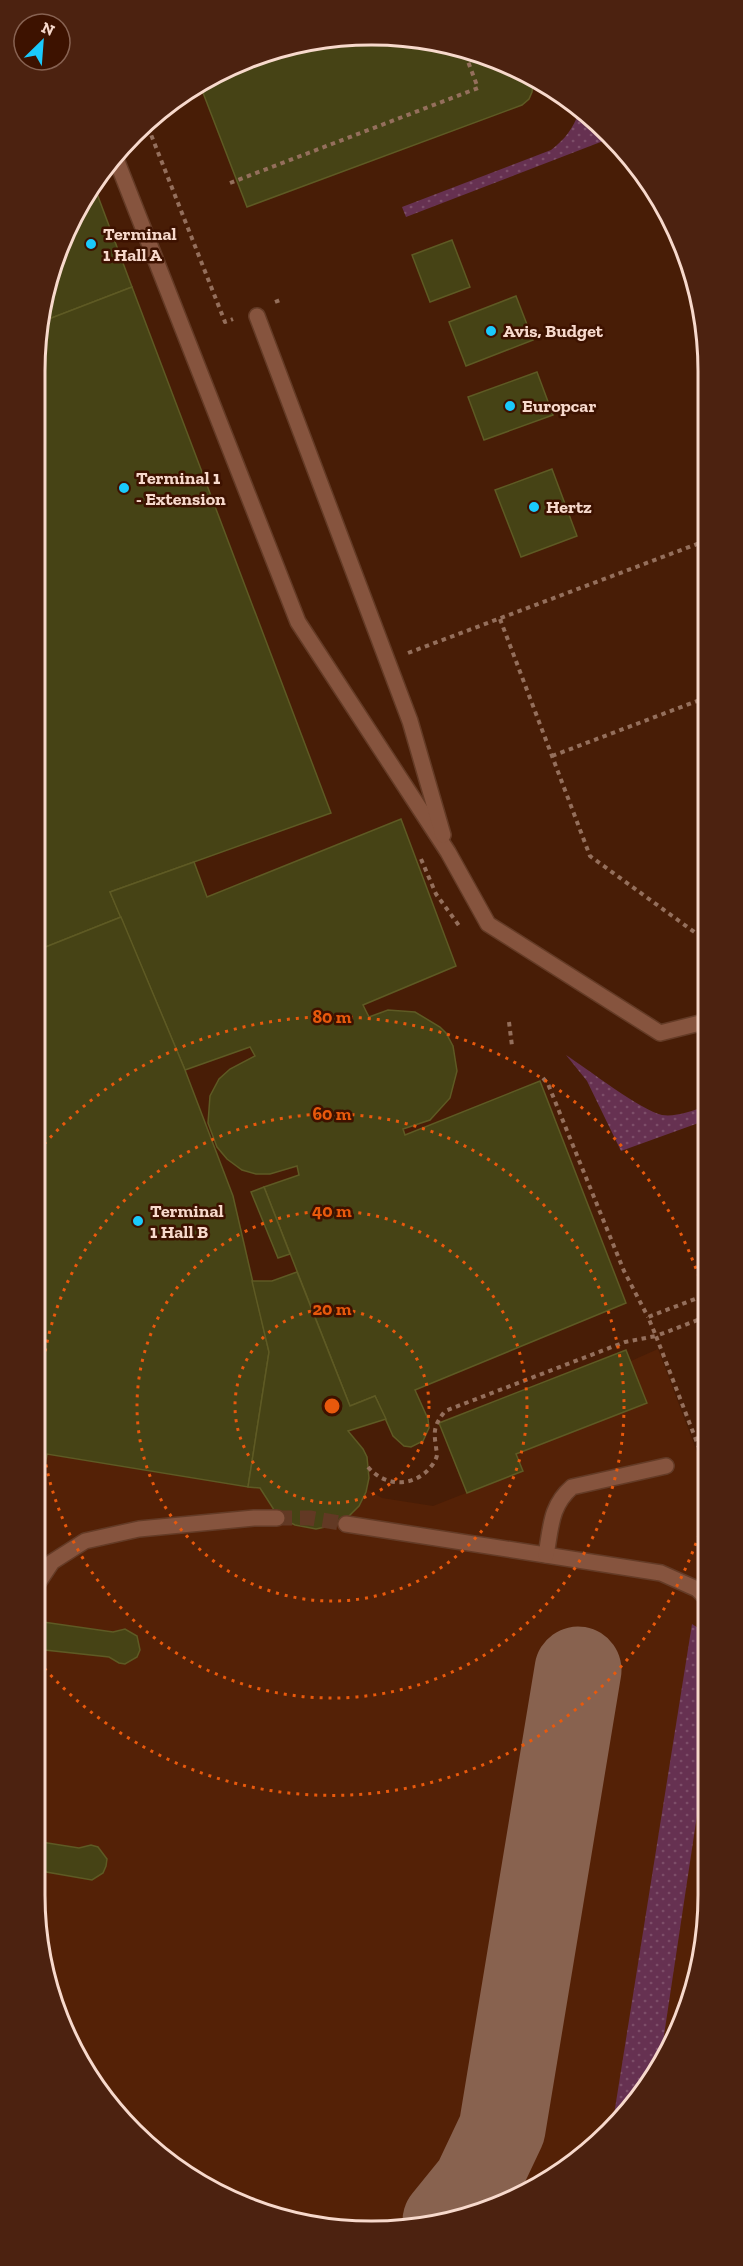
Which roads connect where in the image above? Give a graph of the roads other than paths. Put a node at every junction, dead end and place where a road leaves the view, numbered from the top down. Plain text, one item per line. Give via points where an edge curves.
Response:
1 (118, 165) edge
2 (257, 316) dead end
3 (447, 852) junction
4 (698, 1024) edge
5 (666, 1466) dead end
6 (277, 1518) tunnel mouth
7 (346, 1524) tunnel mouth
8 (546, 1555) junction
9 (45, 1572) edge
10 (698, 1590) edge

1 - 3 street via 298,622
2 - 3 street via 410,721
3 - 4 street via 488,924 660,1033
5 - 8 street via 572,1487 555,1508
6 - 9 street via 139,1529 85,1541 52,1562
7 - 8 street
8 - 10 street via 662,1574

